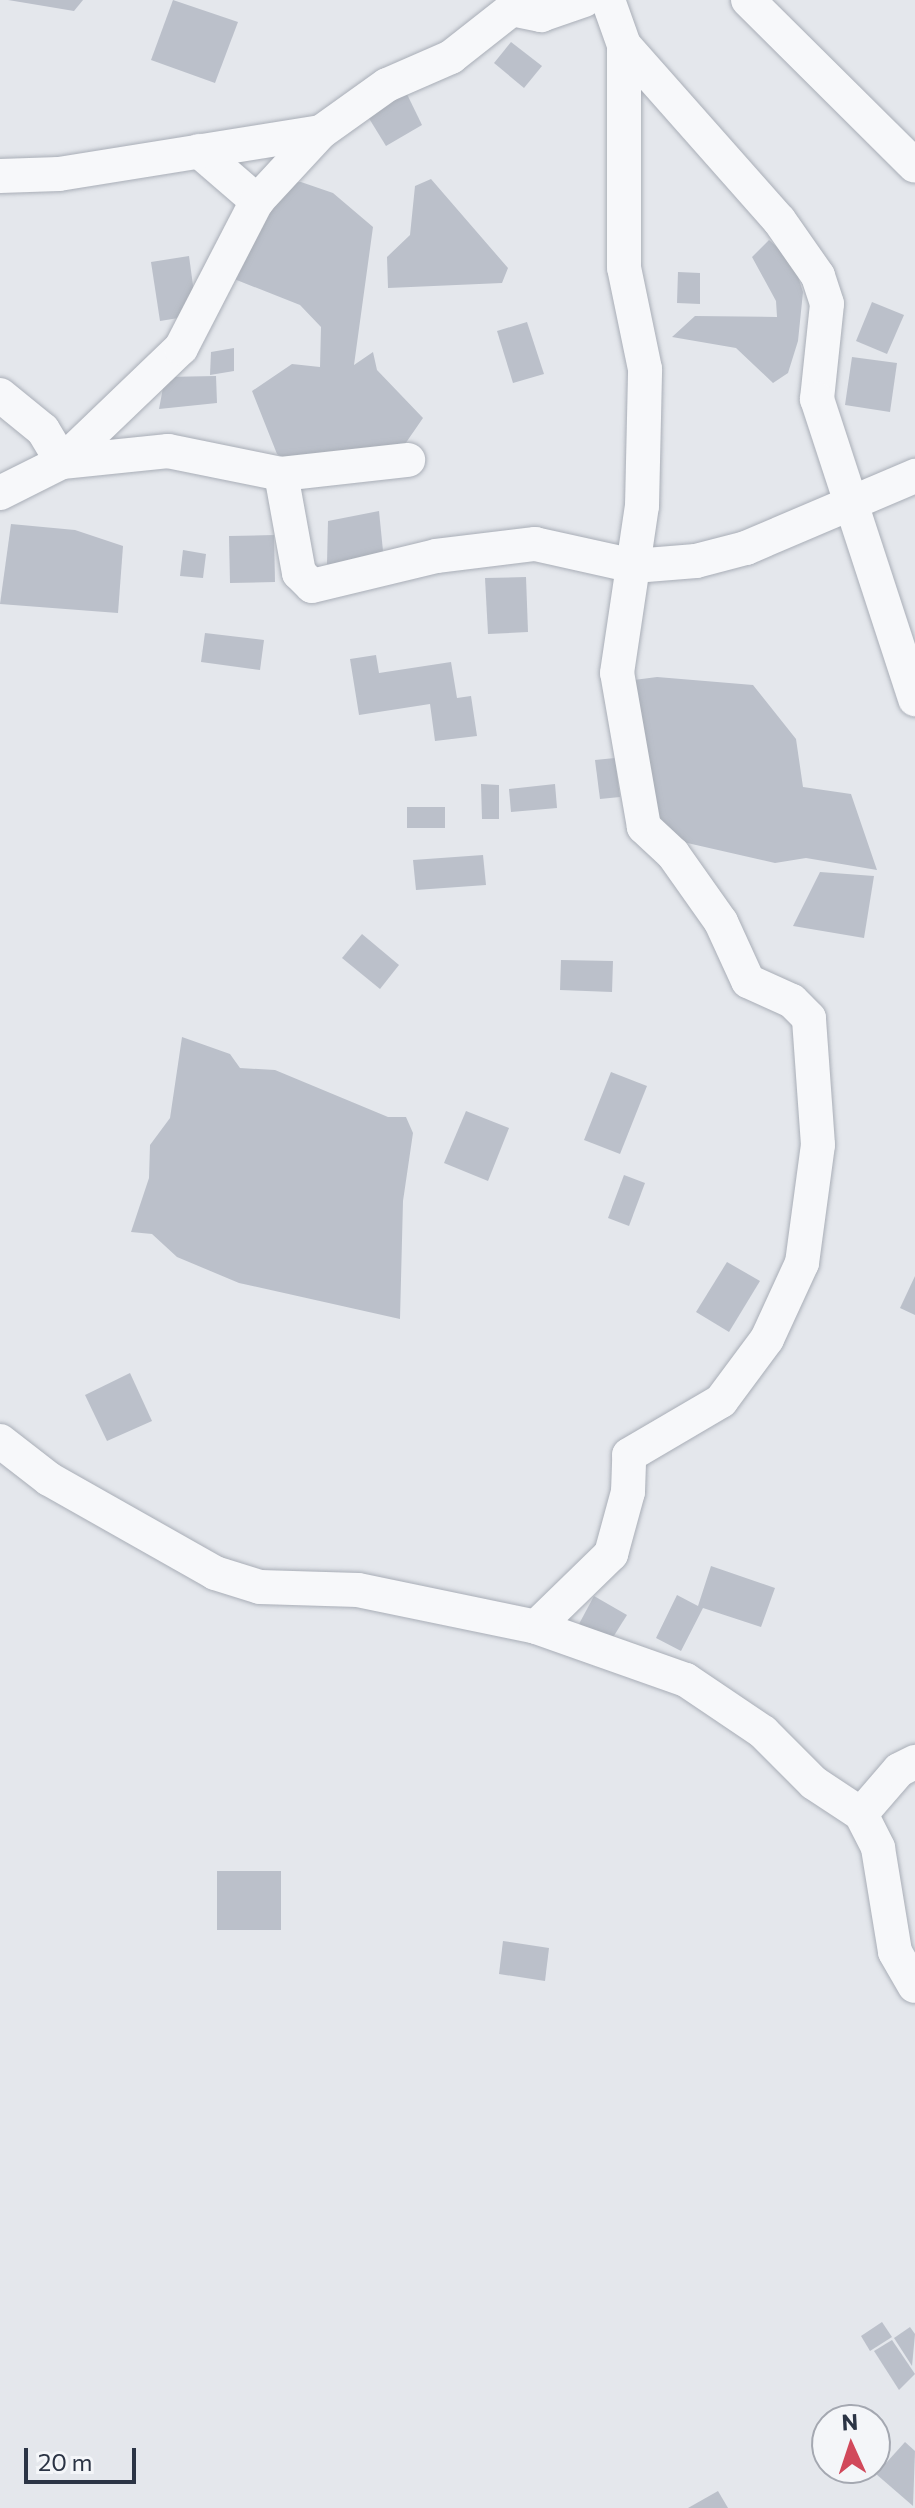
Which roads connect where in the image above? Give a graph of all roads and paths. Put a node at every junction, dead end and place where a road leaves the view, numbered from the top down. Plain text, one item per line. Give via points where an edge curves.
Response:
1 (584, 0) edge
2 (608, 0) edge
3 (748, 0) edge
4 (512, 5) edge
5 (624, 45) junction
6 (321, 132) junction
7 (199, 151) junction
8 (915, 166) edge
9 (0, 176) edge
10 (257, 201) junction
11 (0, 395) edge
12 (408, 460) dead end
13 (62, 462) junction
14 (281, 474) junction
15 (915, 476) edge
16 (0, 493) edge
17 (854, 500) junction
18 (634, 566) junction
19 (915, 699) edge
20 (0, 1441) edge
21 (536, 1627) junction
22 (915, 1762) edge
23 (861, 1814) junction
24 (915, 1986) edge

1 - 4 street via 541,15
2 - 5 street
3 - 8 street
4 - 6 street via 451,57 387,85
5 - 17 street via 779,220 818,276 827,304 817,399
5 - 18 street via 624,268 645,369
6 - 7 street
6 - 10 street
7 - 9 street via 59,174
7 - 10 street
10 - 13 street via 181,348
11 - 13 street via 43,430
12 - 14 street
13 - 14 street via 168,451
13 - 16 street
14 - 18 street via 299,573 312,586 436,556 535,544
15 - 17 street
17 - 18 street via 746,548
17 - 19 street
18 - 21 street via 617,673 644,827 673,854 721,922 748,981 792,1001 809,1018 818,1145 802,1263 767,1339 721,1401 629,1455 628,1492 611,1554
20 - 21 street via 49,1479 215,1573 260,1587 358,1590
21 - 23 street via 686,1680 763,1732 814,1783
22 - 23 street via 899,1770
23 - 24 street via 878,1848 895,1952

